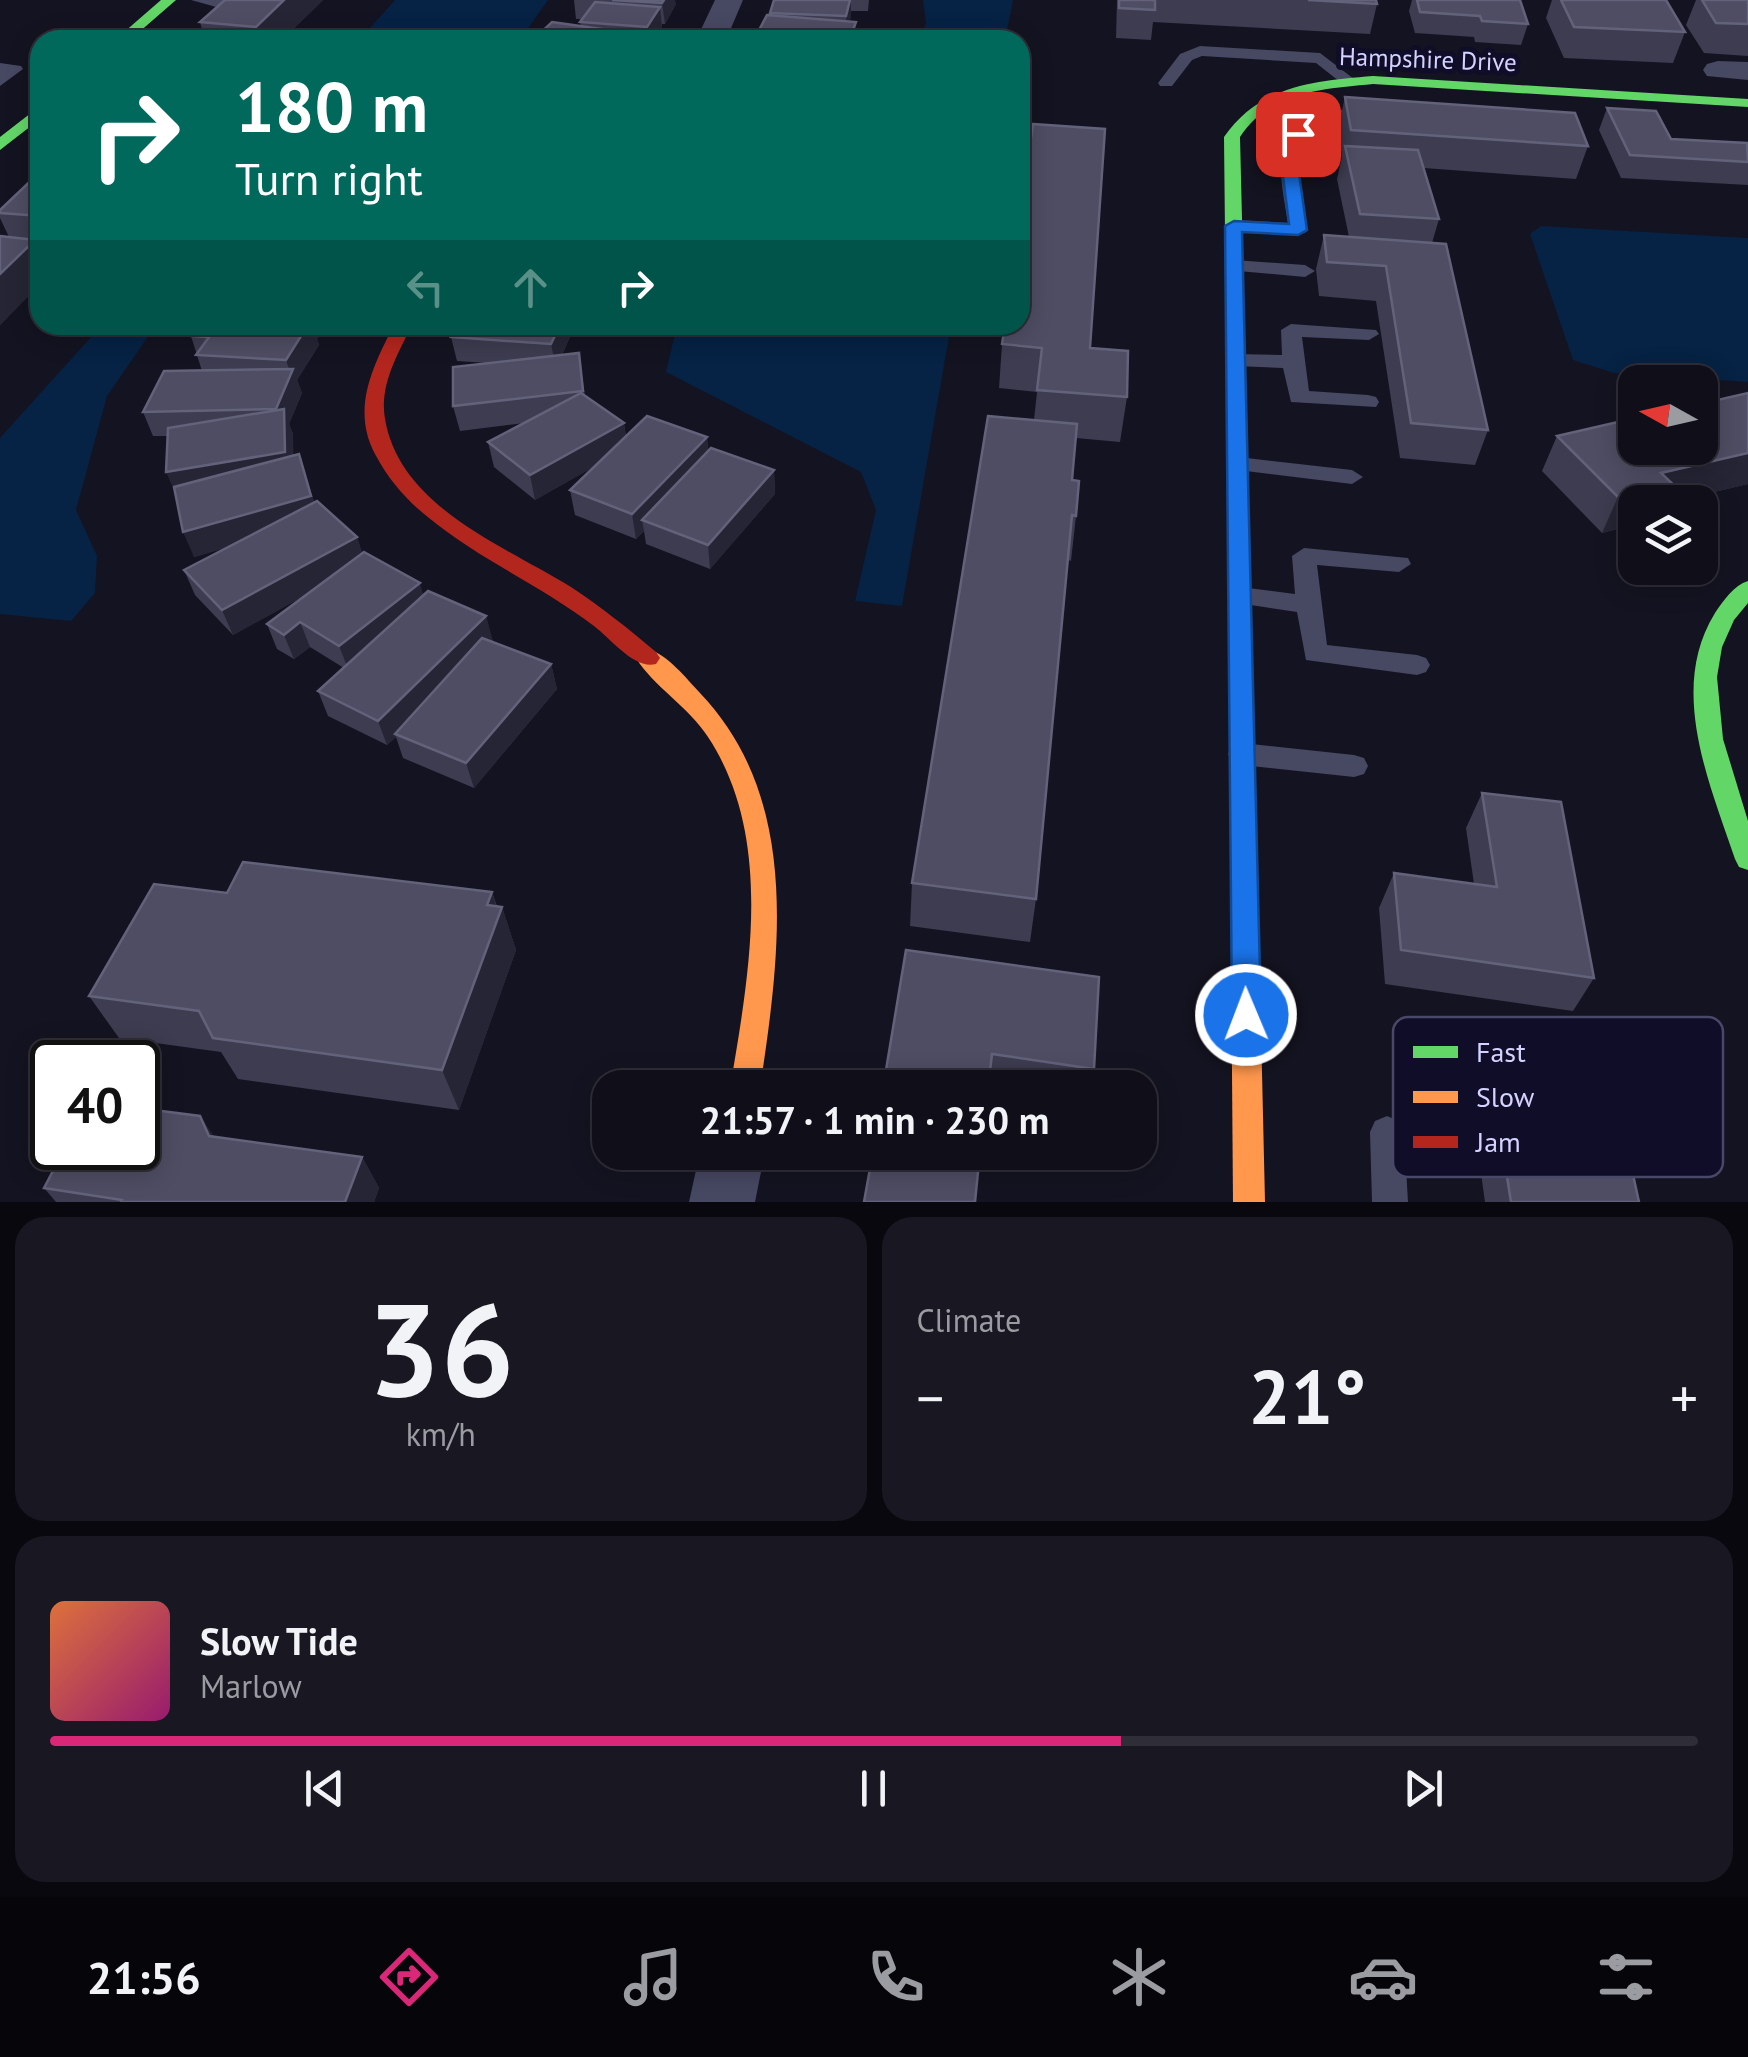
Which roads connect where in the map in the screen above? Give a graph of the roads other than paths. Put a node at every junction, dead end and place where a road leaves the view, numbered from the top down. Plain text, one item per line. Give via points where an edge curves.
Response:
1 (168, 0) edge
2 (198, 0) edge
3 (729, 0) edge
4 (134, 30) edge
5 (213, 30) edge
6 (716, 30) edge
7 (0, 68) edge
8 (0, 81) edge
9 (1350, 82) junction
10 (1166, 83) dead end
11 (1748, 103) edge
12 (1400, 117) edge
13 (30, 120) edge
14 (0, 145) edge
15 (1234, 226) junction
16 (1234, 266) junction
17 (1305, 272) dead end
18 (1369, 334) dead end
19 (395, 335) edge
20 (1236, 360) junction
21 (1293, 362) junction
22 (1368, 402) dead end
23 (1238, 464) junction
24 (1352, 477) dead end
25 (1399, 564) dead end
26 (1748, 589) edge
27 (1240, 596) junction
28 (1309, 604) junction
29 (1417, 664) dead end
30 (1242, 754) junction
31 (1354, 766) dead end
32 (1748, 859) edge
33 (748, 1070) edge
34 (1388, 1132) dead end
35 (729, 1170) edge
36 (722, 1202) edge
37 (1249, 1202) edge
38 (1390, 1202) edge

1 - 4 street
2 - 5 lane via 234,3 235,11
3 - 6 street
7 - 8 lane via 15,69
9 - 10 lane via 1320,58 1200,51 1186,57
9 - 11 street, Hampshire Drive via 1524,99
9 - 15 street, Hampshire Drive via 1274,96 1243,116 1232,137
12 - 15 lane via 1322,116 1298,134 1288,152 1298,230
13 - 14 street
15 - 16 street, Hampshire Drive
16 - 17 lane
16 - 20 street, Hampshire Drive
18 - 21 lane via 1291,330
19 - 33 street via 375,390 376,438 400,482 440,522 530,572 631,642 730,749 754,813 764,892 760,992
20 - 21 lane
20 - 23 street, Hampshire Drive
21 - 22 lane via 1299,397
23 - 24 lane
23 - 27 street, Hampshire Drive
25 - 28 lane via 1304,556
26 - 32 street via 1713,632 1704,668 1711,736
27 - 28 lane
27 - 30 street, Hampshire Drive
28 - 29 lane via 1315,653
30 - 31 lane
30 - 37 street, Hampshire Drive
34 - 38 lane
35 - 36 street

